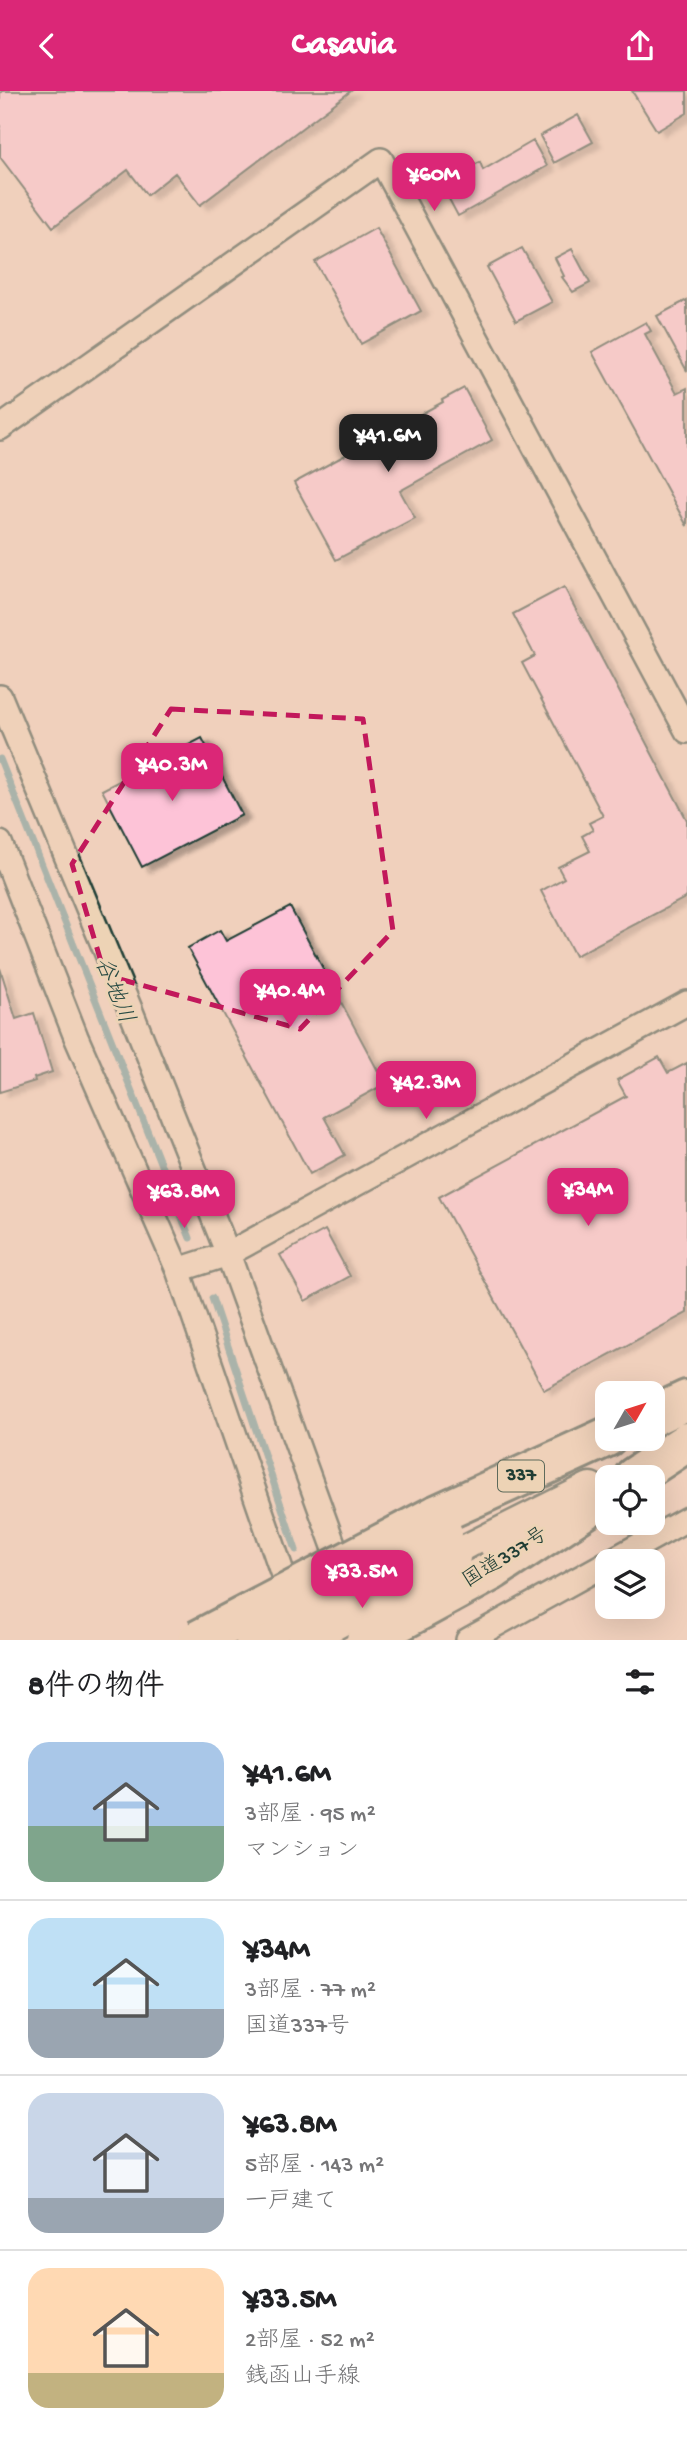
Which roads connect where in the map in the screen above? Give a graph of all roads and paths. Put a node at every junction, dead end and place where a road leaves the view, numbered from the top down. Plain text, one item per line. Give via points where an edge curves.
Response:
1 (0, 428) edge
2 (0, 697) edge
3 (687, 731) edge
4 (0, 843) edge
5 (687, 1003) edge
6 (229, 1254) junction
7 (178, 1270) junction
8 (674, 1420) edge
9 (595, 1444) edge
10 (596, 1451) edge
11 (626, 1465) edge
12 (642, 1465) edge
13 (595, 1484) edge
14 (595, 1503) edge
15 (687, 1519) edge
16 (445, 1535) junction
17 (633, 1549) edge
18 (595, 1570) edge
19 (198, 1640) edge
20 (252, 1640) edge
21 (304, 1640) edge
22 (367, 1640) edge
23 (468, 1640) edge

1 - 3 street via 381,160
2 - 6 street
4 - 7 street via 76,1037
5 - 6 street
6 - 7 street
6 - 22 street
7 - 21 street
8 - 11 street
8 - 12 highway
9 - 16 highway, 337
10 - 16 street
13 - 16 street
14 - 22 highway, 国道337号, bridge via 492,1571
15 - 17 street
16 - 19 highway, 337, bridge
16 - 20 street, bridge
16 - 21 street, bridge
18 - 23 street

